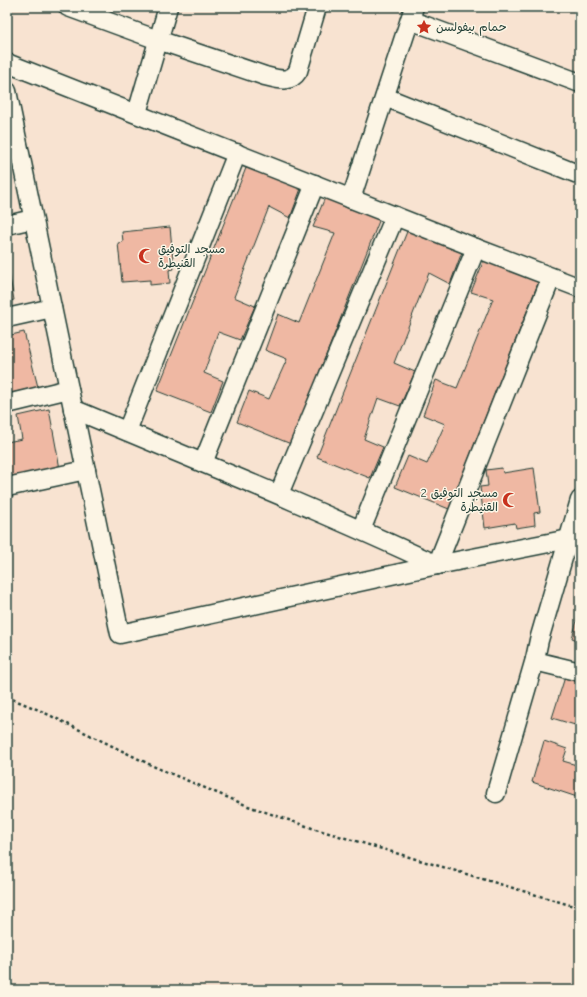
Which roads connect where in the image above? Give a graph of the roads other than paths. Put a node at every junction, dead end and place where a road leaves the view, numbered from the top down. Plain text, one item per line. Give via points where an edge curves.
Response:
1 (68, 7) edge
2 (168, 7) edge
3 (317, 7) edge
4 (412, 13) edge
5 (158, 40) junction
6 (7, 63) edge
7 (580, 83) edge
8 (7, 91) edge
9 (385, 97) junction
10 (137, 113) junction
11 (11, 132) edge
12 (238, 153) junction
13 (580, 175) edge
14 (314, 184) junction
15 (351, 199) junction
16 (395, 216) junction
17 (34, 219) junction
18 (7, 225) edge
19 (476, 248) junction
20 (551, 278) junction
21 (580, 288) edge
22 (52, 308) junction
23 (7, 318) edge
24 (69, 389) junction
25 (7, 404) edge
26 (73, 409) junction
27 (127, 431) junction
28 (203, 463) junction
29 (86, 470) junction
30 (7, 487) edge
31 (279, 494) junction
32 (580, 500) edge
33 (361, 530) junction
34 (569, 539) junction
35 (437, 565) junction
36 (535, 659) junction
37 (580, 672) edge
38 (496, 793) dead end

1 - 5 street
2 - 5 street
3 - 5 street via 298,71 287,80 265,76
4 - 7 street
4 - 9 street
5 - 10 street
6 - 10 street
8 - 11 street
9 - 13 street
9 - 15 street
10 - 12 street
11 - 17 street
12 - 14 street
12 - 27 street
14 - 15 street
14 - 28 street
15 - 16 street
16 - 19 street
16 - 31 street
17 - 18 street
17 - 22 street
19 - 20 street
19 - 33 street
20 - 21 street
20 - 35 street
22 - 23 street
22 - 24 street
24 - 25 street
24 - 26 street
26 - 27 street
26 - 29 street
27 - 28 street
28 - 31 street
29 - 30 street
29 - 35 street via 120,634
31 - 33 street
32 - 34 street
33 - 35 street
34 - 35 street
34 - 36 street
36 - 37 street
36 - 38 street

